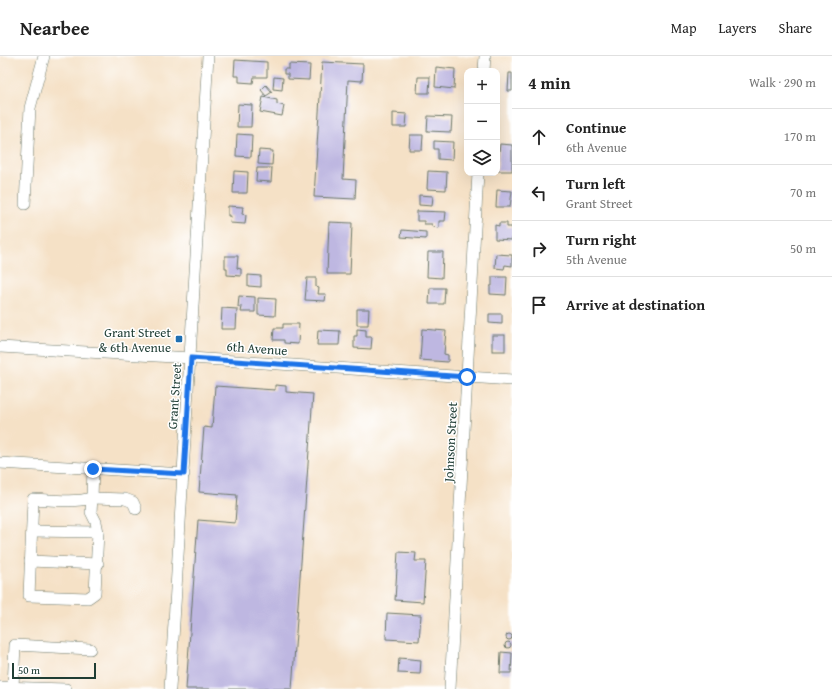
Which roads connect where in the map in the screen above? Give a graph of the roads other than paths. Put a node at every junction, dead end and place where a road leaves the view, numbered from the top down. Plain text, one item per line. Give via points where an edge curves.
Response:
1 (44, 56) edge
2 (208, 56) edge
3 (485, 56) edge
4 (484, 68) edge
5 (478, 176) edge
6 (25, 204) dead end
7 (0, 347) edge
8 (191, 358) junction
9 (467, 377) junction
10 (512, 380) edge
11 (0, 463) edge
12 (93, 469) junction
13 (184, 474) junction
14 (92, 498) junction
15 (136, 510) dead end
16 (32, 531) junction
17 (98, 532) junction
18 (30, 561) junction
19 (98, 564) junction
20 (90, 649) dead end
21 (0, 687) edge
22 (13, 687) junction
23 (66, 689) edge
24 (170, 689) edge
25 (450, 689) edge

1 - 6 street via 30,108
2 - 8 street, Grant Street
3 - 4 street
5 - 9 street, Johnson Street
7 - 8 street, 6th Avenue
8 - 9 street, 6th Avenue
8 - 13 street, Grant Street
9 - 10 street, 6th Avenue
9 - 25 street, Johnson Street
11 - 12 street
12 - 13 street
12 - 14 street
13 - 24 street, Grant Street
14 - 15 street via 125,499 133,502
14 - 16 street via 81,501 33,499
14 - 17 street via 91,512
16 - 17 street
16 - 18 street
17 - 19 street
18 - 19 street
18 - 19 street via 29,596 88,598 95,593
20 - 22 street via 15,645
21 - 22 street
22 - 23 street

